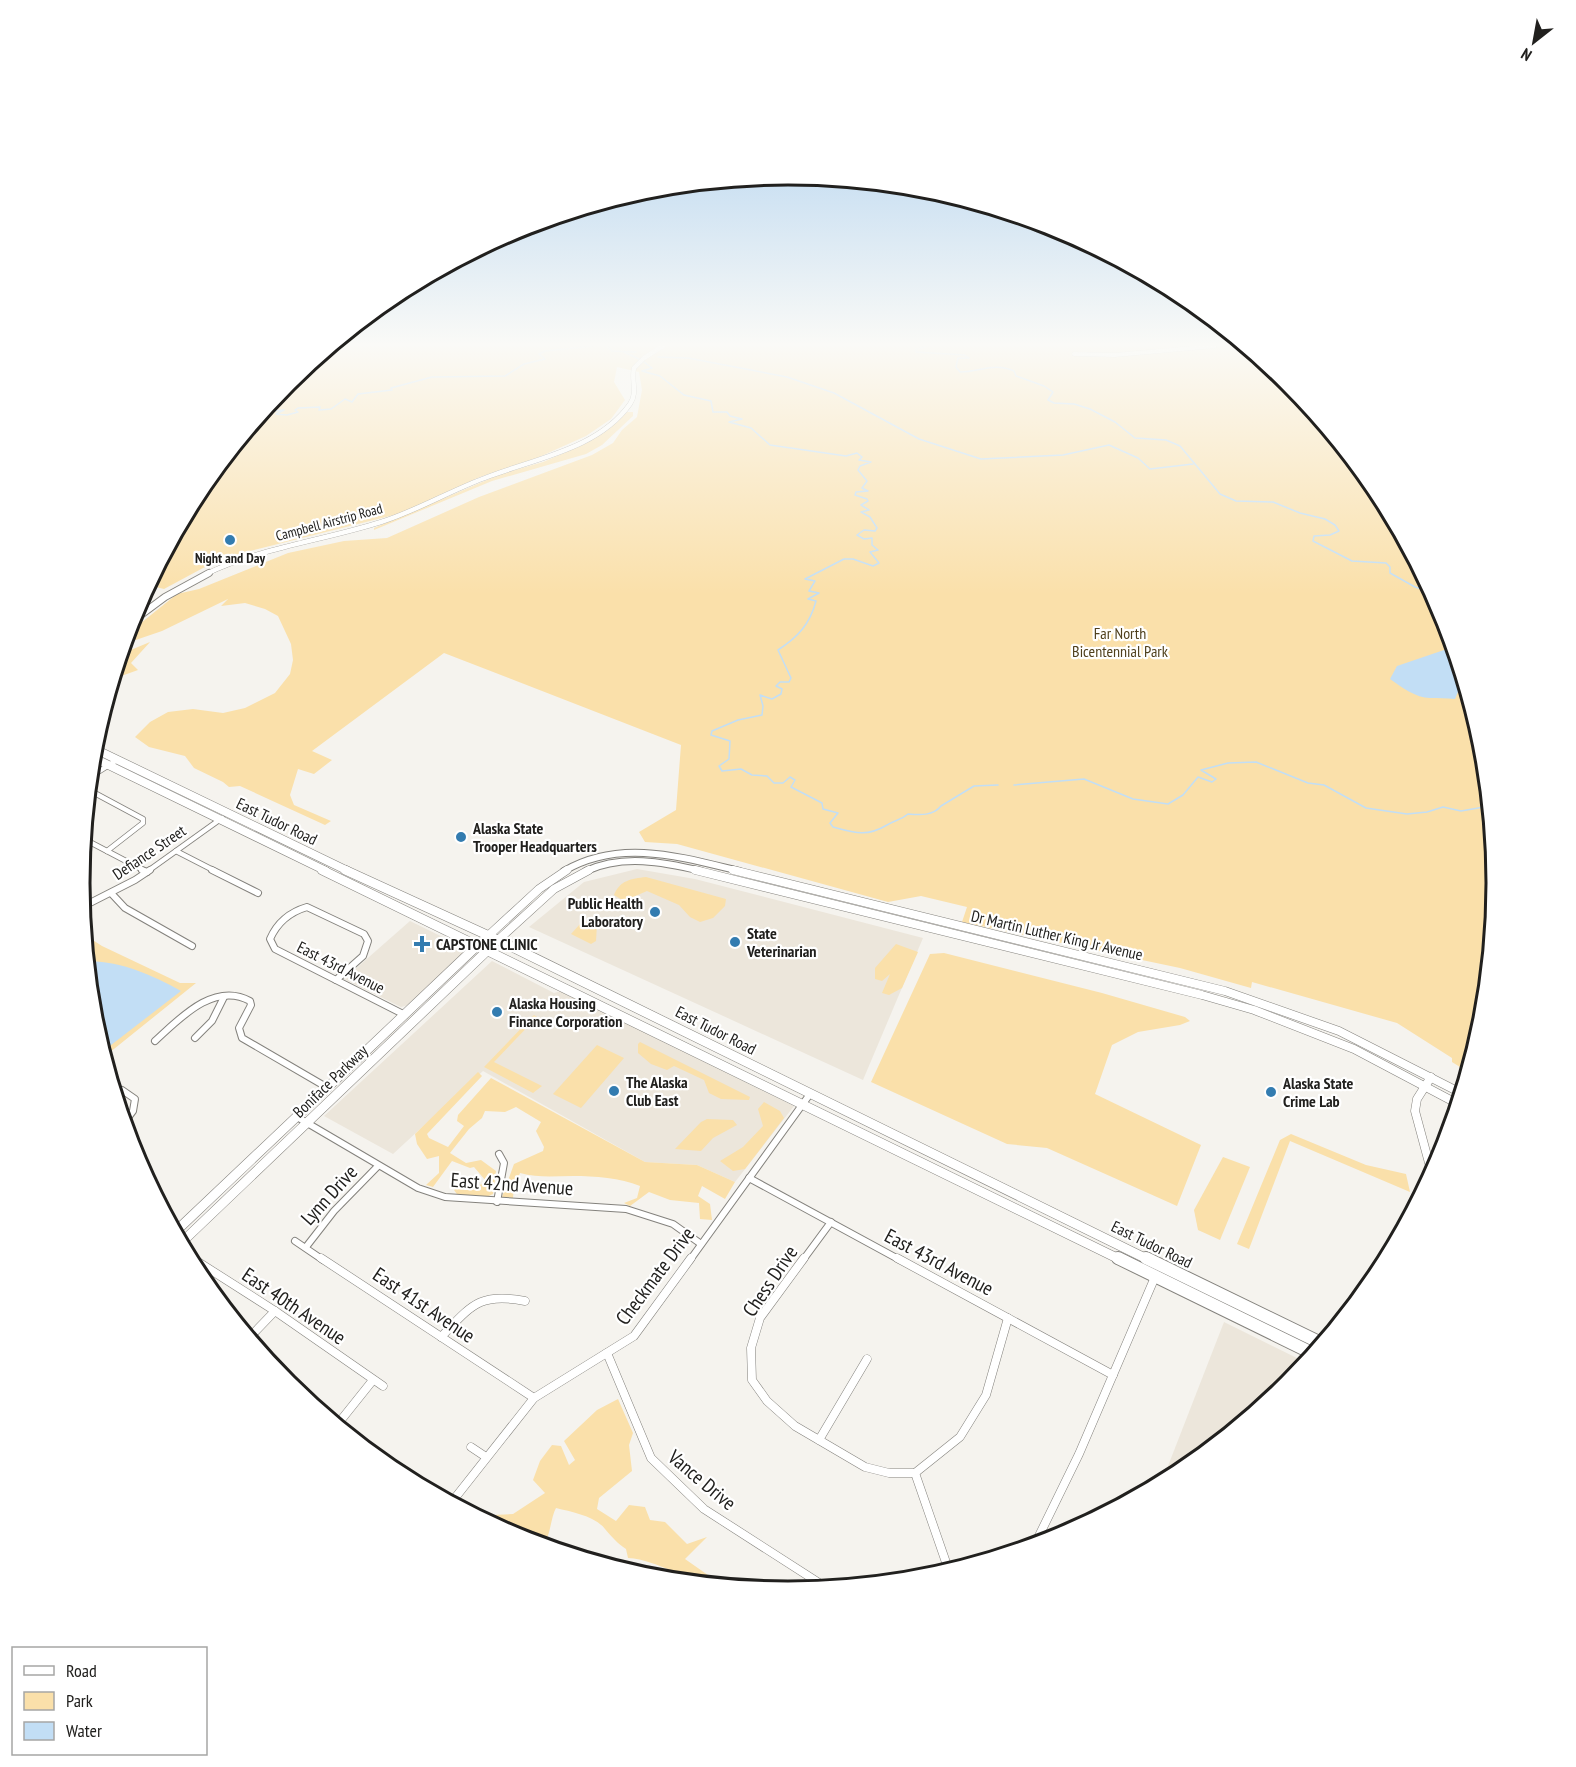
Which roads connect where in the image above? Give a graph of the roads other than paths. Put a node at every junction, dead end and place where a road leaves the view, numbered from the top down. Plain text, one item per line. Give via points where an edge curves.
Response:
1 (602, 428) edge
2 (145, 612) edge
3 (102, 753) edge
4 (117, 760) junction
5 (101, 761) edge
6 (109, 765) junction
7 (99, 771) edge
8 (96, 794) edge
9 (228, 814) junction
10 (220, 820) junction
11 (91, 843) edge
12 (107, 851) junction
13 (176, 851) junction
14 (147, 872) junction
15 (111, 893) junction
16 (258, 893) dead end
17 (90, 903) edge
18 (488, 936) junction
19 (498, 940) junction
20 (192, 946) dead end
21 (477, 946) junction
22 (488, 951) junction
23 (336, 980) junction
24 (224, 997) junction
25 (1266, 1014) junction
26 (405, 1015) junction
27 (1339, 1031) junction
28 (195, 1038) dead end
29 (155, 1041) dead end
30 (1431, 1077) junction
31 (1425, 1086) junction
32 (328, 1088) junction
33 (122, 1090) dead end
34 (1454, 1090) edge
35 (810, 1094) junction
36 (1451, 1100) edge
37 (802, 1104) junction
38 (130, 1115) edge
39 (297, 1118) junction
40 (307, 1124) junction
41 (499, 1154) dead end
42 (1428, 1161) edge
43 (378, 1166) junction
44 (749, 1178) junction
45 (497, 1202) junction
46 (831, 1222) junction
47 (181, 1226) edge
48 (187, 1237) edge
49 (295, 1240) dead end
50 (701, 1244) junction
51 (306, 1247) junction
52 (1160, 1265) junction
53 (205, 1266) edge
54 (1156, 1276) junction
55 (525, 1301) dead end
56 (275, 1311) junction
57 (1008, 1318) junction
58 (254, 1333) edge
59 (441, 1337) junction
60 (1316, 1341) edge
61 (1307, 1350) edge
62 (607, 1353) junction
63 (867, 1359) dead end
64 (1113, 1375) junction
65 (374, 1380) junction
66 (383, 1386) dead end
67 (534, 1398) junction
68 (342, 1419) edge
69 (819, 1440) junction
70 (471, 1447) dead end
71 (486, 1457) junction
72 (915, 1473) junction
73 (456, 1497) edge
74 (1040, 1533) edge
75 (946, 1563) edge
76 (816, 1581) edge

1 - 2 street, Campbell Airstrip Road via 572,447 489,476 384,521 222,566 167,595
3 - 4 main road, East Tudor Road
4 - 6 street
4 - 9 main road, East Tudor Road
5 - 6 main road, East Tudor Road
6 - 7 street
6 - 10 main road, East Tudor Road
8 - 12 street via 143,819 137,829
9 - 10 street, Defiance Street
9 - 18 main road, East Tudor Road
10 - 13 street, Defiance Street
10 - 21 main road, East Tudor Road
11 - 12 street
12 - 14 street
13 - 14 street, Defiance Street
13 - 16 street
14 - 15 street, Defiance Street
15 - 17 street, Defiance Street
15 - 20 street via 125,908
18 - 19 main road, East Tudor Road
18 - 21 main road, Boniface Parkway
18 - 27 street, Dr Martin Luther King Jr Avenue via 543,884 587,859 631,851 669,854 1209,986
19 - 22 main road, Boniface Parkway
19 - 25 street, Dr Martin Luther King Jr Avenue via 566,880 582,871 630,860 668,863
19 - 35 main road, East Tudor Road
21 - 22 main road, East Tudor Road
21 - 26 main road, Boniface Parkway
22 - 37 main road, East Tudor Road
22 - 40 main road, Boniface Parkway
23 - 23 street, East 43rd Avenue via 363,956 368,943 361,932 307,907 296,910 276,926 270,939 275,949
23 - 26 street, East 43rd Avenue
24 - 28 street via 212,1021
24 - 29 street via 200,1001
24 - 32 street via 242,997 251,1002 239,1028 244,1040
25 - 27 street via 1278,1011
25 - 31 street, Dr Martin Luther King Jr Avenue via 1354,1049
26 - 32 main road, Boniface Parkway
27 - 30 street, Dr Martin Luther King Jr Avenue
30 - 31 street
30 - 34 street, Dr Martin Luther King Jr Avenue
31 - 36 street, Dr Martin Luther King Jr Avenue
31 - 42 street via 1414,1111
32 - 39 main road, Boniface Parkway
33 - 38 street via 135,1099
35 - 37 street, Checkmate Drive
35 - 52 main road, East Tudor Road
37 - 44 street, Checkmate Drive
37 - 54 main road, East Tudor Road
39 - 40 street, East 42nd Avenue
39 - 47 main road, Boniface Parkway
40 - 43 street, East 42nd Avenue
40 - 48 main road, Boniface Parkway
41 - 45 street via 504,1163
43 - 45 street, East 42nd Avenue via 418,1188 445,1197
43 - 51 street, Lynn Drive
44 - 46 street, East 43rd Avenue
44 - 50 street, Checkmate Drive
45 - 50 street, East 42nd Avenue via 626,1209 673,1224
46 - 57 street, East 43rd Avenue
46 - 69 street, Chess Drive via 760,1318 751,1348 752,1380 767,1401 795,1426
49 - 51 street, East 41st Avenue
50 - 62 street, Checkmate Drive via 634,1336
51 - 59 street, East 41st Avenue
52 - 54 street
52 - 60 main road, East Tudor Road
53 - 56 street, East 40th Avenue
54 - 61 main road, East Tudor Road
54 - 64 street
55 - 59 street via 505,1296 480,1299
56 - 58 street
56 - 65 street, East 40th Avenue
57 - 64 street, East 43rd Avenue
57 - 72 street via 986,1395 960,1437
59 - 67 street, East 41st Avenue
62 - 67 street, Checkmate Drive
62 - 76 street, Vance Drive via 651,1458 704,1509
63 - 69 street
64 - 74 street
65 - 66 street, East 40th Avenue
65 - 68 street
67 - 71 street, Checkmate Drive
69 - 72 street, Chess Drive via 865,1467
70 - 71 street
71 - 73 street, Checkmate Drive
72 - 75 street

